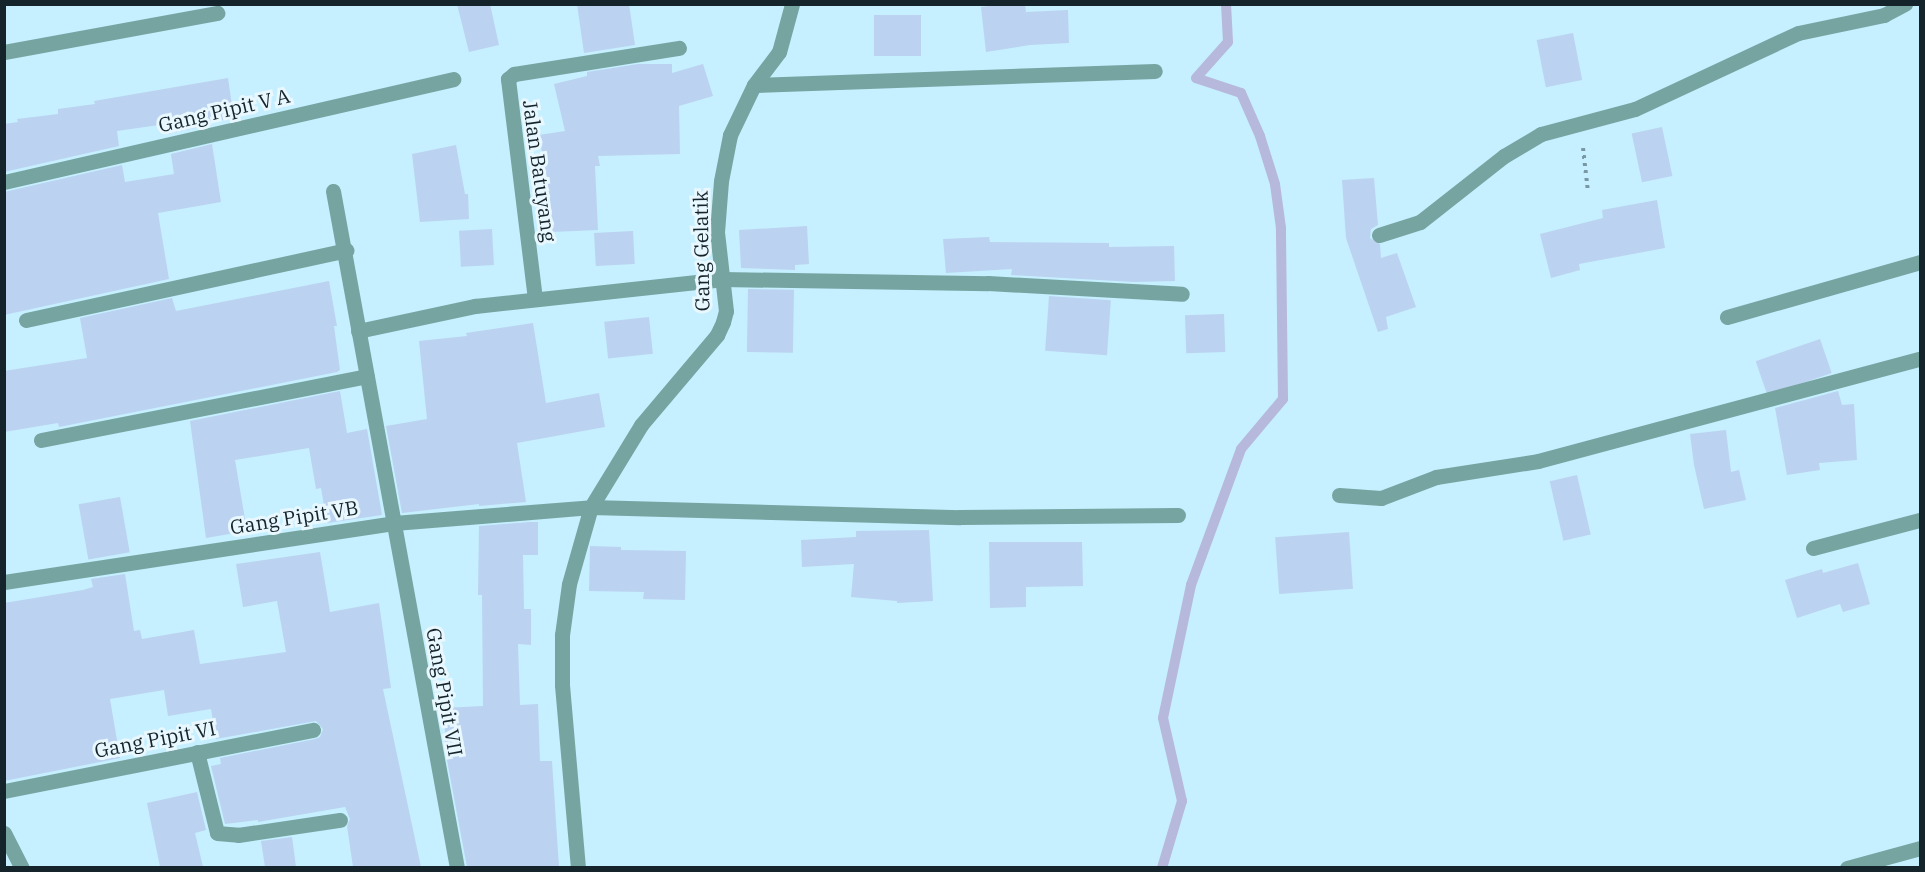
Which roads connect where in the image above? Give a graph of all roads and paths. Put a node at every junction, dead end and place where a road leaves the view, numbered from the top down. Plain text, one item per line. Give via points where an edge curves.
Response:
1 (792, 4) edge
2 (1905, 4) edge
3 (217, 12) dead end
4 (679, 48) dead end
5 (4, 52) edge
6 (1155, 71) dead end
7 (453, 79) dead end
8 (754, 85) junction
9 (1580, 122) junction
10 (4, 182) edge
11 (333, 191) dead end
12 (1588, 192) dead end
13 (1379, 235) dead end
14 (346, 250) junction
15 (1920, 262) edge
16 (722, 279) junction
17 (1182, 294) dead end
18 (535, 299) junction
19 (1727, 317) dead end
20 (26, 320) dead end
21 (358, 331) junction
22 (1920, 359) edge
23 (367, 376) junction
24 (41, 440) dead end
25 (1339, 495) dead end
26 (591, 507) junction
27 (1178, 515) dead end
28 (1920, 520) edge
29 (394, 524) junction
30 (1813, 548) dead end
31 (4, 582) edge
32 (313, 730) dead end
33 (196, 752) junction
34 (4, 790) edge
35 (340, 820) dead end
36 (4, 833) edge
37 (1920, 848) edge
38 (22, 867) edge
39 (457, 867) edge
40 (578, 867) edge
41 (1848, 867) edge

1 - 8 street, Gang Gelatik via 779,52
2 - 9 street via 1884,15 1798,33 1635,109
3 - 5 street
4 - 18 street, Jalan Batuyang via 514,74 508,79
6 - 8 street
7 - 10 street, Gang Pipit V A
8 - 16 street, Gang Gelatik via 730,135 721,181 717,232
9 - 12 path
9 - 13 street via 1541,134 1504,156 1420,222
11 - 14 street, Gang Pipit VII
14 - 20 street
14 - 21 street, Gang Pipit VII
15 - 19 street
16 - 17 street via 988,283
16 - 18 street
16 - 26 street, Gang Gelatik via 726,311 717,335 641,425
18 - 21 street via 475,306
21 - 23 street, Gang Pipit VII
22 - 25 street via 1538,461 1436,477 1381,498
23 - 24 street
23 - 29 street, Gang Pipit VII
26 - 27 street, Gang Pipit VB via 948,517
26 - 29 street, Gang Pipit VB
26 - 40 street, Gang Gelatik via 569,584 562,635 562,685
28 - 30 street
29 - 31 street, Gang Pipit VB
29 - 39 street, Gang Pipit VII
32 - 33 street, Gang Pipit VI
33 - 34 street, Gang Pipit VI
33 - 35 street via 217,833 238,835
36 - 38 street
37 - 41 street

